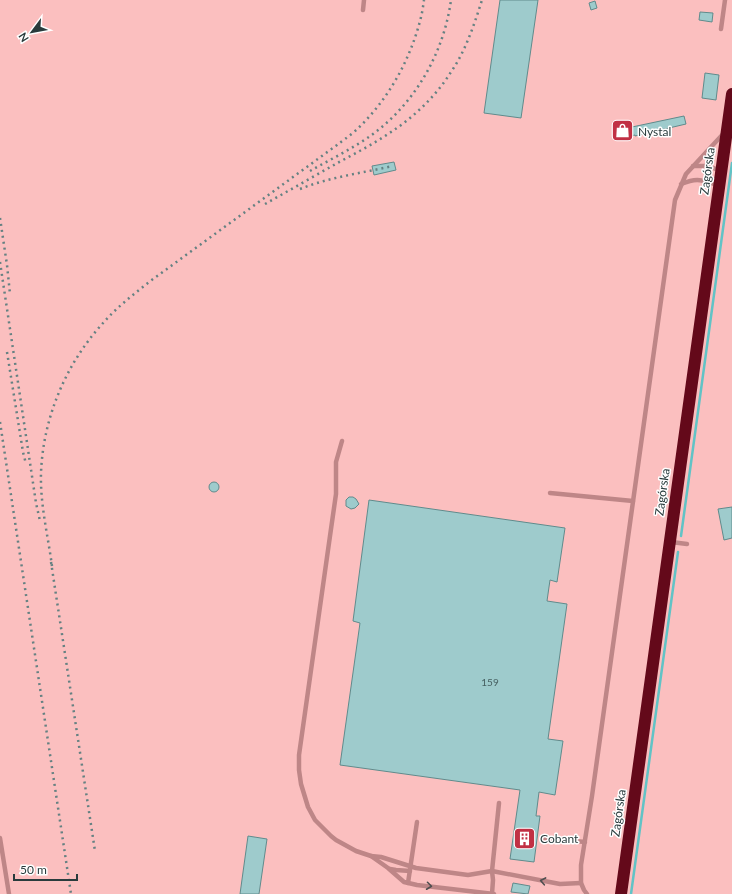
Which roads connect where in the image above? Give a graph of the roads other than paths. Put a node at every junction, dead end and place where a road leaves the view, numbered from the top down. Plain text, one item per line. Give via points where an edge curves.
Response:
1 (364, 0) edge
2 (725, 0) edge
3 (363, 10) dead end
4 (721, 29) dead end
5 (732, 94) edge
6 (727, 129) junction
7 (693, 166) junction
8 (721, 171) junction
9 (681, 184) junction
10 (719, 185) junction
11 (342, 441) dead end
12 (550, 493) dead end
13 (633, 501) junction
14 (670, 542) junction
15 (687, 544) dead end
16 (499, 803) dead end
17 (417, 822) dead end
18 (0, 838) edge
19 (544, 838) dead end
20 (585, 842) junction
21 (370, 856) junction
22 (388, 868) junction
23 (410, 869) junction
24 (492, 871) junction
25 (408, 883) junction
26 (581, 883) junction
27 (9, 894) edge
28 (493, 894) edge
29 (586, 894) edge
30 (621, 894) edge

1 - 3 lane
2 - 4 lane
5 - 6 highway, Zagórska
6 - 7 lane
6 - 8 highway, Zagórska
7 - 8 lane via 709,166
7 - 9 lane
8 - 10 highway, Zagórska
9 - 10 lane via 695,179
9 - 13 lane via 675,200
10 - 14 highway, Zagórska
11 - 21 lane via 336,462 336,494 300,747 299,770 308,807 320,826 336,840
12 - 13 lane
13 - 20 lane
14 - 15 lane
14 - 30 highway, Zagórska
16 - 24 lane
17 - 23 lane
18 - 27 lane
19 - 20 lane
20 - 26 lane
21 - 22 lane
21 - 23 lane via 381,857
22 - 23 lane
22 - 25 lane
23 - 24 lane via 468,875
23 - 25 lane
26 -> 24 lane via 560,884
24 - 28 lane
25 -> 28 lane
26 - 29 lane

